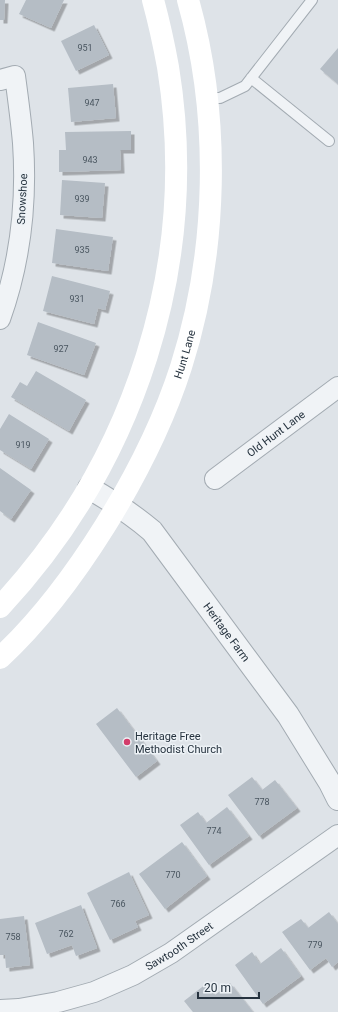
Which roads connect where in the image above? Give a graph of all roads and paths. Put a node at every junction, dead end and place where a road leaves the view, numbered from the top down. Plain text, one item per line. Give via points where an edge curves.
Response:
1 (153, 0) edge
2 (188, 0) edge
3 (312, 0) edge
4 (8, 78) edge
5 (251, 78) junction
6 (206, 98) junction
7 (329, 141) dead end
8 (0, 319) edge
9 (338, 387) edge
10 (215, 479) dead end
11 (89, 488) junction
12 (118, 504) junction
13 (0, 607) edge
14 (0, 658) edge
15 (338, 799) edge
16 (338, 835) edge
17 (0, 1010) edge

1 - 11 main road via 168,68 175,134 176,178 170,253 147,357 133,398
2 - 6 main road, Hunt Lane
3 - 5 lane
4 - 8 street, Snowshoe via 23,143 24,196 19,243
5 - 6 lane via 245,86 220,98
5 - 7 lane
6 - 12 main road, Hunt Lane via 210,147 209,222 205,260 192,324 182,366 169,401 139,468
9 - 10 street, Old Hunt Lane
11 - 12 street, Heritage Farm
11 - 13 main road via 43,557
12 - 14 main road, Hunt Lane via 92,547 53,602
12 - 15 street, Heritage Farm via 152,531 288,715
16 - 17 street, Sawtooth Street via 171,953 133,975 94,992 58,1002

